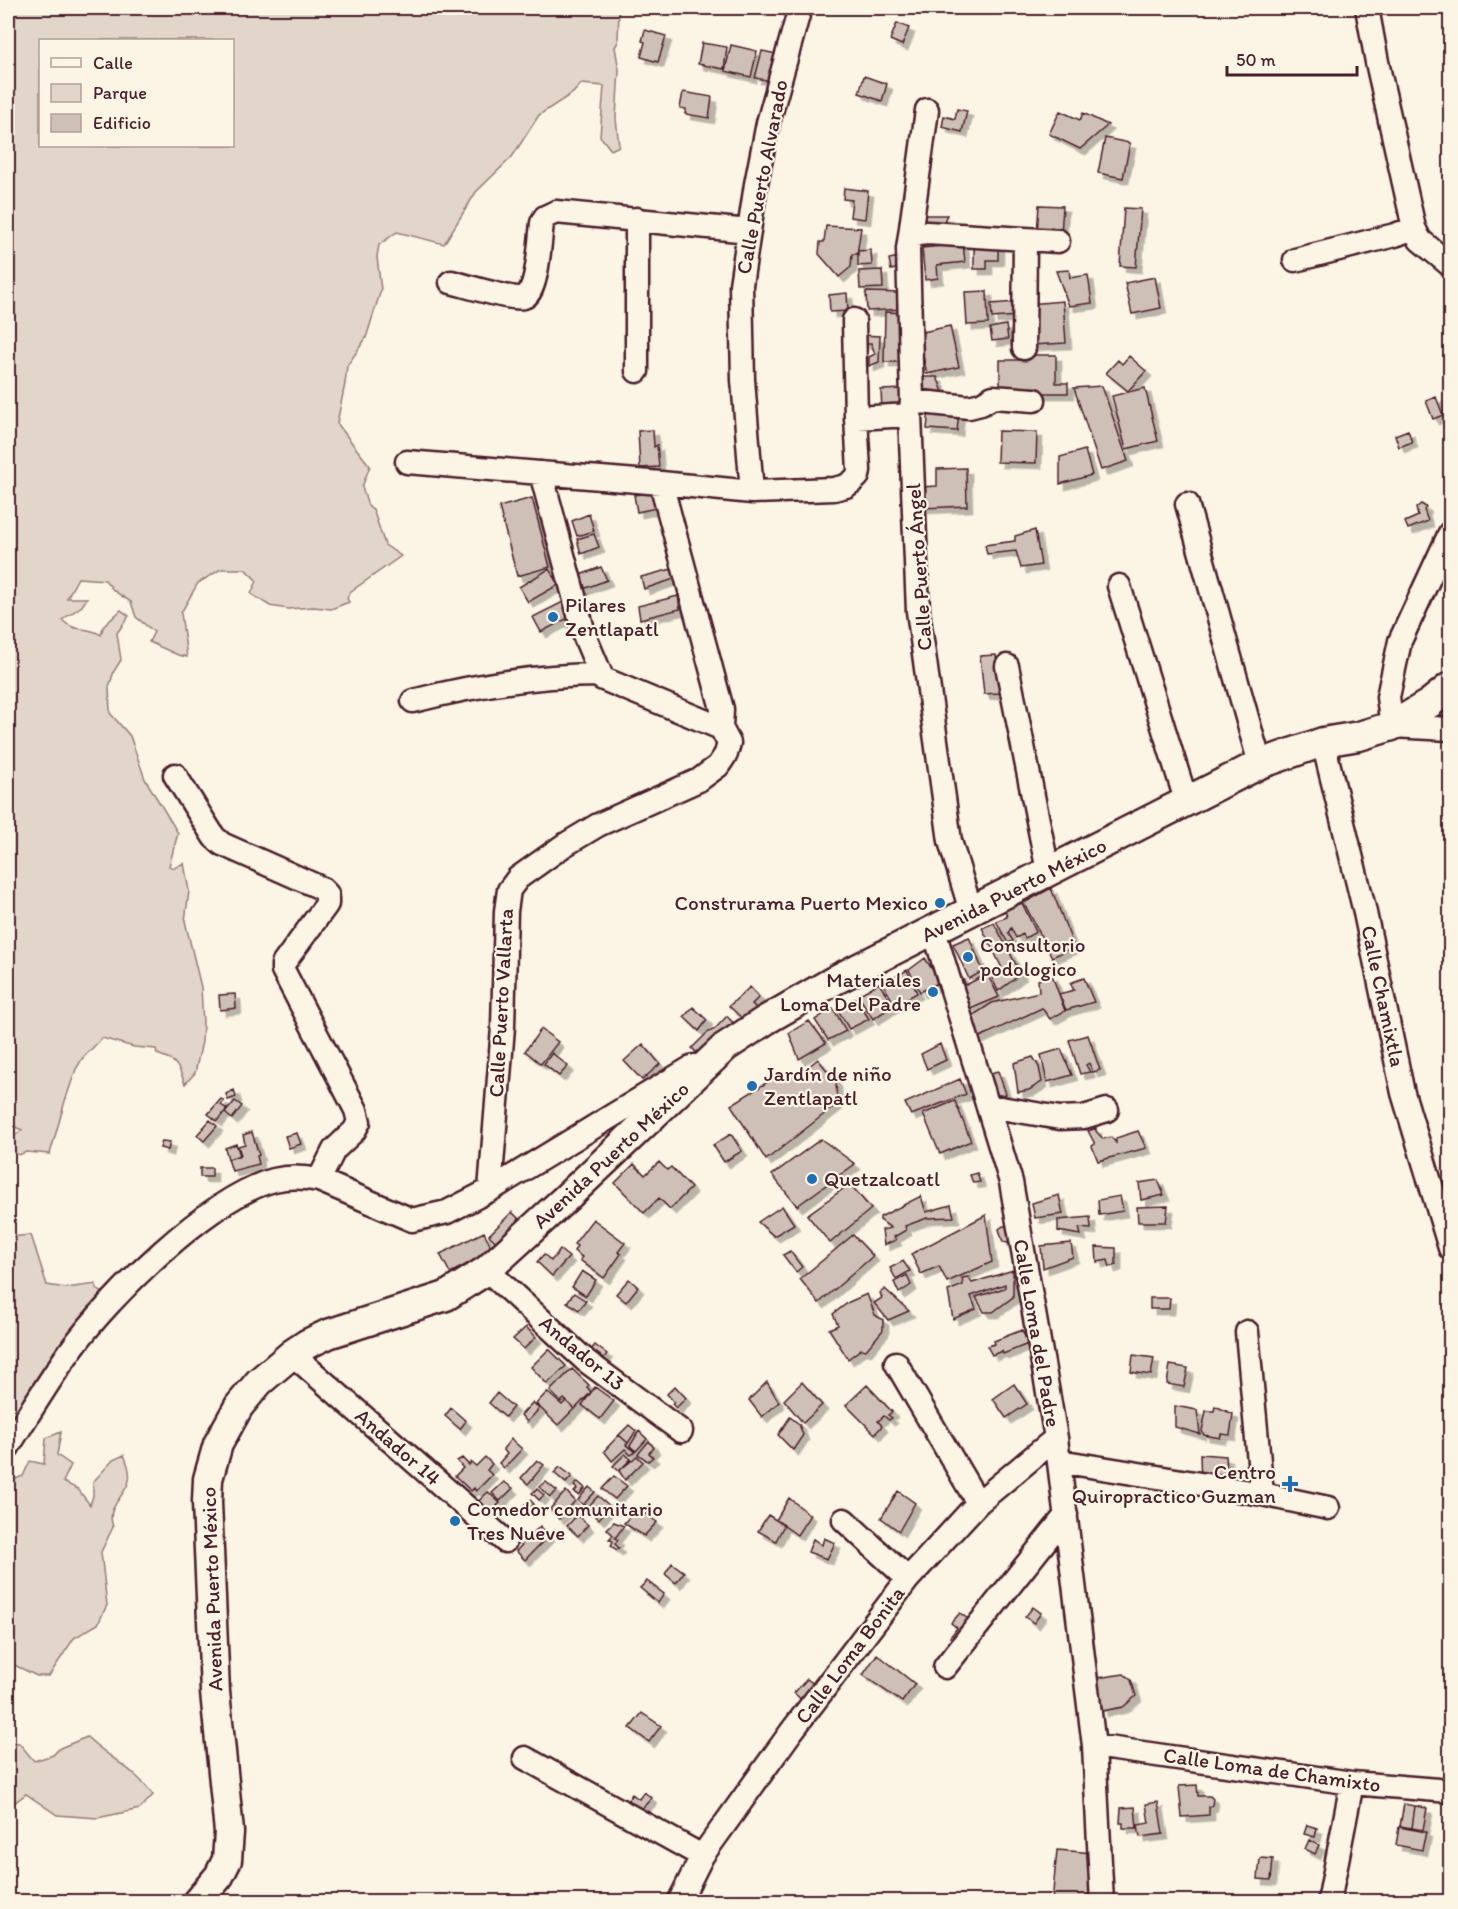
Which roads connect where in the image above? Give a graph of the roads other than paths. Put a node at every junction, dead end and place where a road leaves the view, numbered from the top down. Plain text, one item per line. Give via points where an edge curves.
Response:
1 (800, 8) edge
2 (1367, 8) edge
3 (927, 110) dead end
4 (637, 219) junction
5 (1414, 228) junction
6 (749, 231) junction
7 (919, 234) junction
8 (1024, 240) junction
9 (1058, 241) dead end
10 (1295, 260) dead end
11 (1450, 265) edge
12 (452, 282) dead end
13 (854, 320) dead end
14 (1024, 348) dead end
15 (637, 371) dead end
16 (1034, 400) dead end
17 (911, 408) junction
18 (856, 418) junction
19 (407, 462) dead end
20 (541, 473) junction
21 (661, 483) junction
22 (752, 492) junction
23 (1187, 504) dead end
24 (1450, 533) edge
25 (1119, 586) dead end
26 (1007, 666) dead end
27 (601, 675) junction
28 (1450, 687) edge
29 (413, 701) dead end
30 (1392, 726) junction
31 (721, 728) junction
32 (1450, 729) edge
33 (1323, 742) junction
34 (1260, 764) junction
35 (176, 775) dead end
36 (1186, 801) junction
37 (1048, 872) junction
38 (971, 911) junction
39 (934, 931) junction
40 (725, 1047) junction
41 (989, 1106) junction
42 (1107, 1110) dead end
43 (319, 1180) junction
44 (490, 1190) junction
45 (1450, 1248) edge
46 (487, 1270) junction
47 (1246, 1332) dead end
48 (292, 1354) junction
49 (896, 1363) dead end
50 (681, 1431) dead end
51 (1056, 1438) junction
52 (8, 1447) edge
53 (1059, 1461) junction
54 (1262, 1494) junction
55 (978, 1503) junction
56 (1328, 1508) dead end
57 (1066, 1515) junction
58 (844, 1520) dead end
59 (504, 1540) dead end
60 (908, 1579) junction
61 (945, 1667) dead end
62 (1094, 1746) junction
63 (525, 1758) dead end
64 (1352, 1783) junction
65 (1450, 1791) edge
66 (702, 1856) junction
67 (197, 1902) edge
68 (679, 1902) edge
69 (1102, 1902) edge
70 (1329, 1902) edge

1 - 6 street, Calle Puerto Alvarado via 768,123
2 - 5 street
3 - 7 street, Calle Puerto Ángel
4 - 6 street
4 - 12 street via 550,214 542,223 535,281 524,297
4 - 15 street
5 - 10 street
5 - 11 street via 1420,240
6 - 22 street, Calle Puerto Alvarado via 741,285 743,380
7 - 8 street
7 - 17 street, Calle Puerto Ángel via 908,249
8 - 9 street
8 - 14 street
13 - 18 street
16 - 17 street via 993,398 969,407
17 - 18 street
17 - 38 street, Calle Puerto Ángel via 918,611 950,841
18 - 22 street via 858,477 846,486
19 - 20 street
20 - 21 street
20 - 27 street via 585,637
21 - 22 street
21 - 31 street, Calle Puerto Vallarta via 722,709
23 - 34 street
24 - 30 street via 1401,641 1388,697
25 - 36 street
26 - 37 street
27 - 29 street via 524,680
27 - 31 street
28 - 30 main road, Avenida Puerto México
30 - 32 street
30 - 33 main road, Avenida Puerto México
31 - 44 street, Calle Puerto Vallarta via 729,743 718,766 680,789 598,825 518,878 509,890 504,1027
33 - 34 main road, Avenida Puerto México
33 - 45 street, Calle Chamixtla via 1364,908 1402,1093
34 - 36 main road, Avenida Puerto México
35 - 43 street via 222,844 327,894 327,903 283,964 359,1122 334,1150
36 - 37 main road, Avenida Puerto México
37 - 38 main road, Avenida Puerto México
38 - 39 main road, Avenida Puerto México
39 - 40 main road, Avenida Puerto México via 837,979
39 - 41 street, Calle Loma del Padre
40 - 44 street
40 - 46 main road, Avenida Puerto México
41 - 42 street via 1059,1118 1084,1117
41 - 51 street, Calle Loma del Padre via 1011,1182
43 - 44 street via 412,1220 447,1212
43 - 52 street via 273,1180 248,1190 163,1252 123,1288 79,1339
46 - 48 main road, Avenida Puerto México via 446,1296 328,1334
46 - 50 street, Andador 13 via 586,1361
47 - 54 street
48 - 59 street, Andador 14
48 - 67 main road, Avenida Puerto México via 259,1382 239,1406 218,1444 208,1479 215,1692 229,1832 227,1860
49 - 55 street
51 - 53 street, Calle Loma del Padre
51 - 55 street, Calle Loma Bonita
53 - 54 street
53 - 57 street, Calle Loma del Padre
54 - 56 street
55 - 60 street, Calle Loma Bonita
57 - 61 street
57 - 62 street, Calle Loma del Padre
58 - 60 street
60 - 66 street, Calle Loma Bonita
62 - 64 street, Calle Loma de Chamixto
62 - 69 street, Calle Loma del Padre
63 - 66 street
64 - 65 street, Calle Loma de Chamixto
64 - 70 street
66 - 68 street, Calle Loma Bonita

